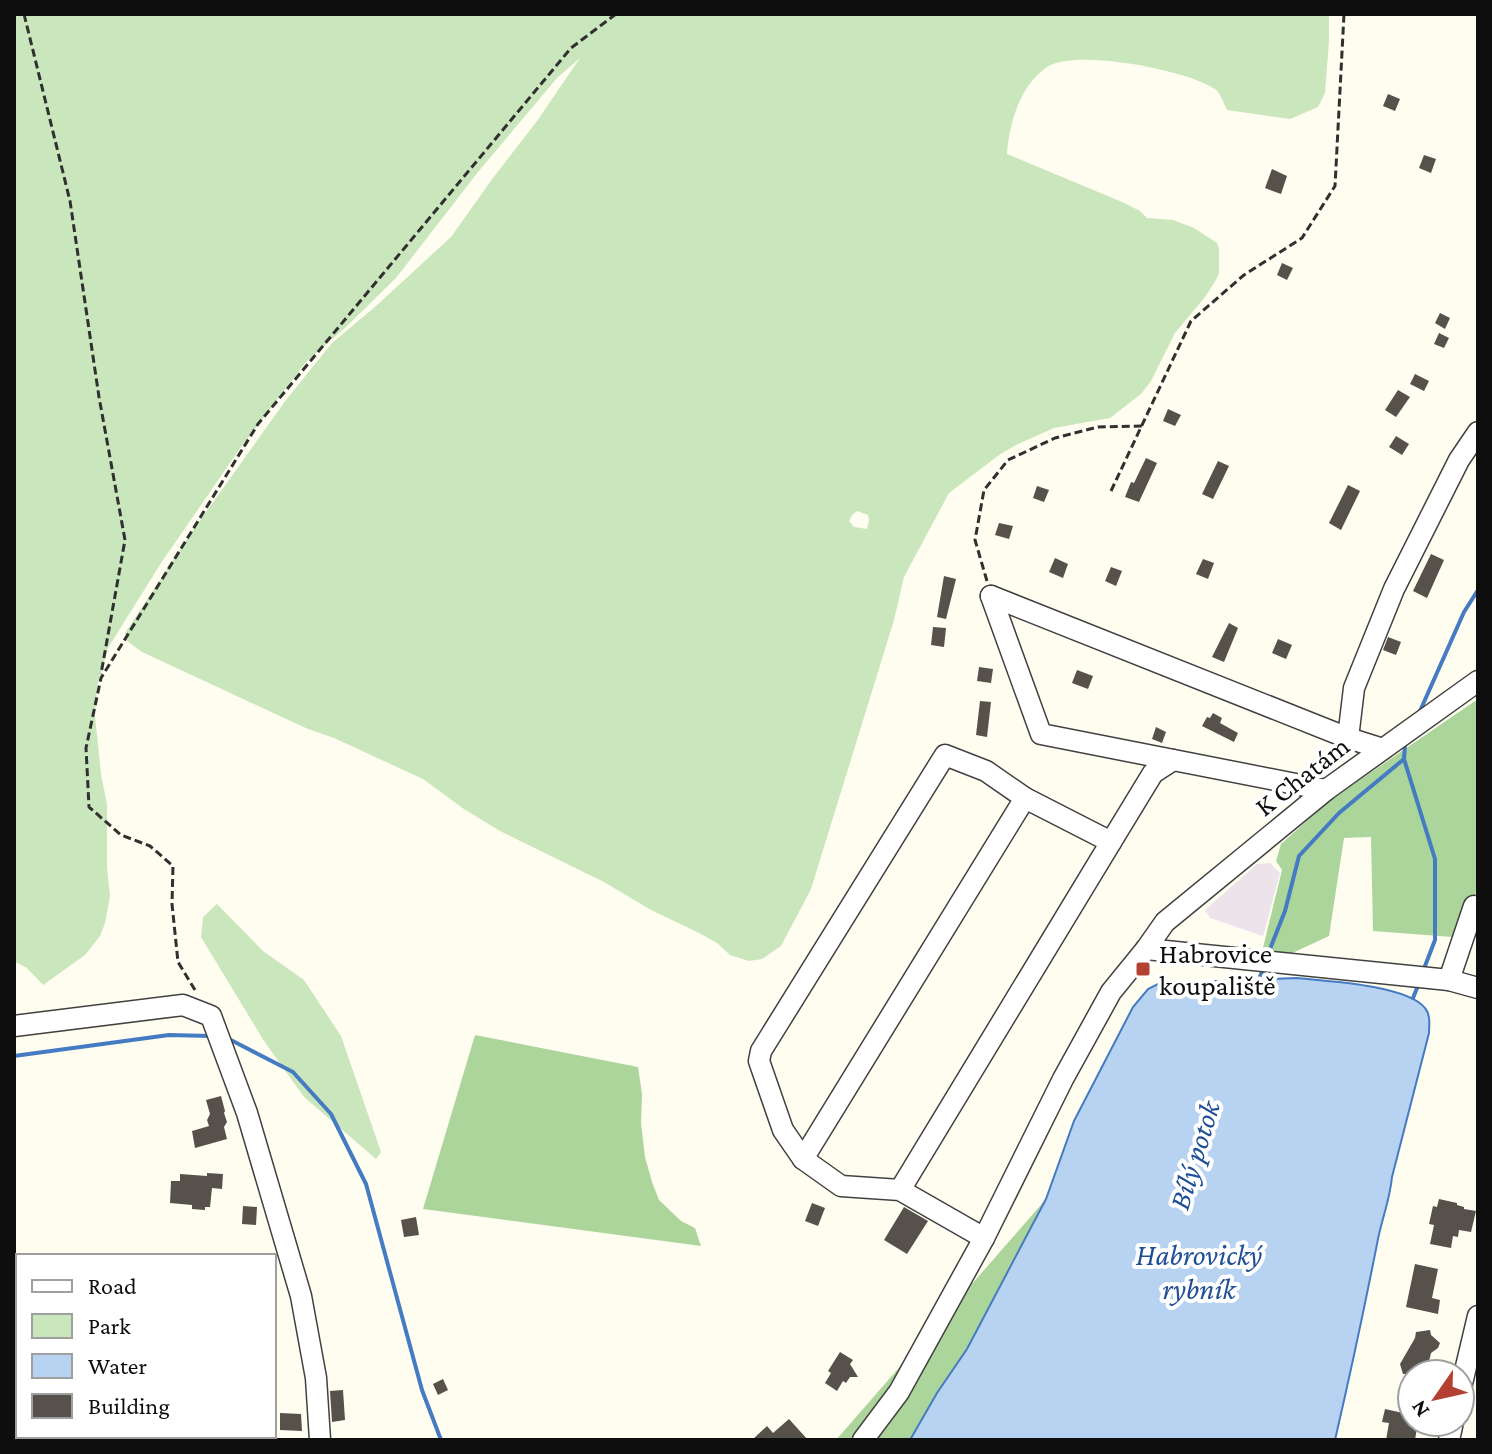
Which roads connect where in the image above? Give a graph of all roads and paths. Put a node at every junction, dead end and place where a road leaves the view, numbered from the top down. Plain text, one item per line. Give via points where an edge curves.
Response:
1 (24, 14) edge
2 (616, 14) edge
3 (1344, 14) edge
4 (1142, 426) junction
5 (1478, 432) edge
6 (1111, 491) dead end
7 (991, 596) junction
8 (101, 678) junction
9 (1478, 681) edge
10 (1348, 738) junction
11 (1383, 749) junction
12 (1173, 760) junction
13 (1326, 790) junction
14 (1025, 798) junction
15 (1111, 842) junction
16 (1474, 906) dead end
17 (1146, 949) junction
18 (1449, 980) junction
19 (1478, 988) edge
20 (194, 989) dead end
21 (14, 1026) edge
22 (803, 1159) junction
23 (900, 1190) junction
24 (984, 1238) junction
25 (1478, 1316) edge
26 (1468, 1358) edge
27 (320, 1440) edge
28 (863, 1440) edge

1 - 8 path via 70,201 125,540
2 - 8 path via 571,48 258,424
3 - 4 path via 1335,186 1302,238 1244,275 1191,321
4 - 6 path
4 - 7 path via 1098,427 1055,438 1008,460 984,490 975,540
5 - 10 street via 1394,589 1354,688
7 - 10 street
7 - 12 street via 1041,734
8 - 20 path via 86,748 89,807 121,835 150,846 173,866 178,962
9 - 11 street, K Chatám
10 - 11 street
11 - 13 street, K Chatám
12 - 13 street
12 - 15 street via 1153,773
13 - 17 street, K Chatám via 1165,922
14 - 15 street
14 - 22 street
14 - 22 street via 986,771 945,755 761,1051 759,1061 783,1130
15 - 23 street
16 - 18 street
17 - 18 street
17 - 24 street, K Chatám via 1111,992
18 - 19 street
21 - 27 street via 183,1005 211,1016 247,1113 301,1296 316,1378
22 - 23 street via 841,1186
23 - 24 street
24 - 28 street, K Chatám via 899,1392
25 - 26 street

